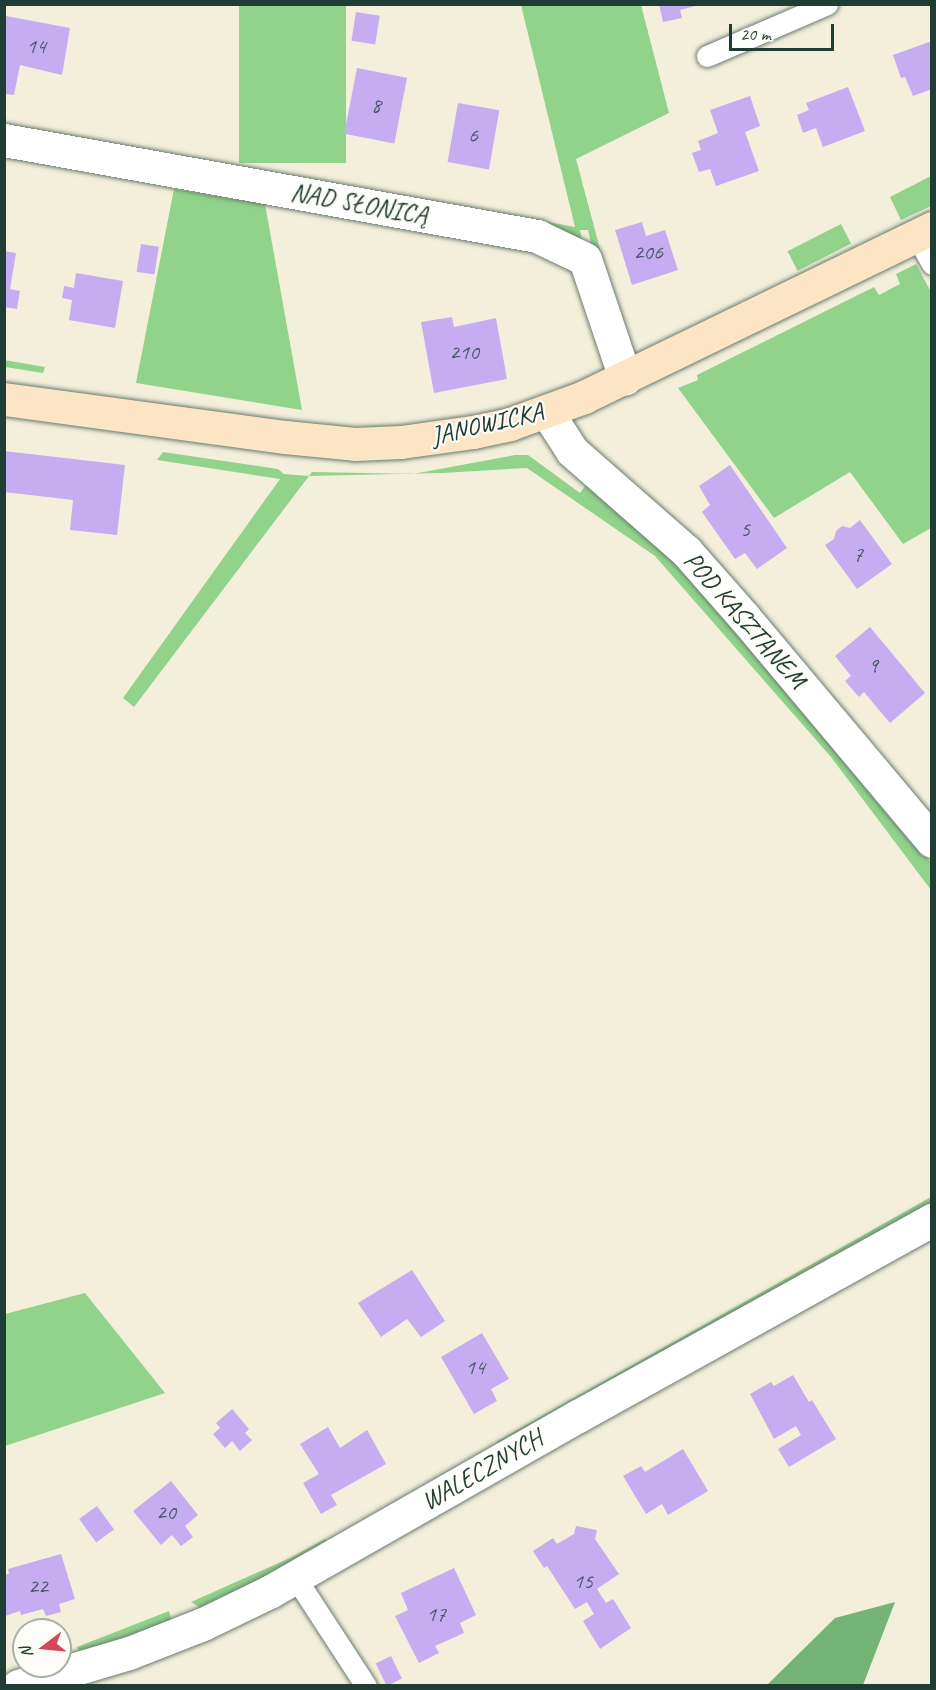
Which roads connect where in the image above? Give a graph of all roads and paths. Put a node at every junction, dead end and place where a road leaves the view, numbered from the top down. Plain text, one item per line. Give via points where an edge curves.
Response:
1 (827, 4) edge
2 (707, 56) dead end
3 (4, 141) edge
4 (924, 232) edge
5 (932, 264) edge
6 (625, 378) junction
7 (4, 399) edge
8 (547, 412) junction
9 (930, 837) edge
10 (932, 1220) edge
11 (295, 1577) junction
12 (18, 1686) edge
13 (366, 1686) edge

1 - 2 lane
3 - 6 street, NAD SŁONICĄ via 537,236 585,259
4 - 5 lane
4 - 6 street, JANOWICKA
6 - 8 street, JANOWICKA
7 - 8 street, JANOWICKA via 355,444 434,438
8 - 9 street, POD KASZTANEM via 572,451 653,520 700,567
10 - 11 street, WALECZNYCH
11 - 12 street, WALECZNYCH via 203,1624 129,1653
11 - 13 lane

